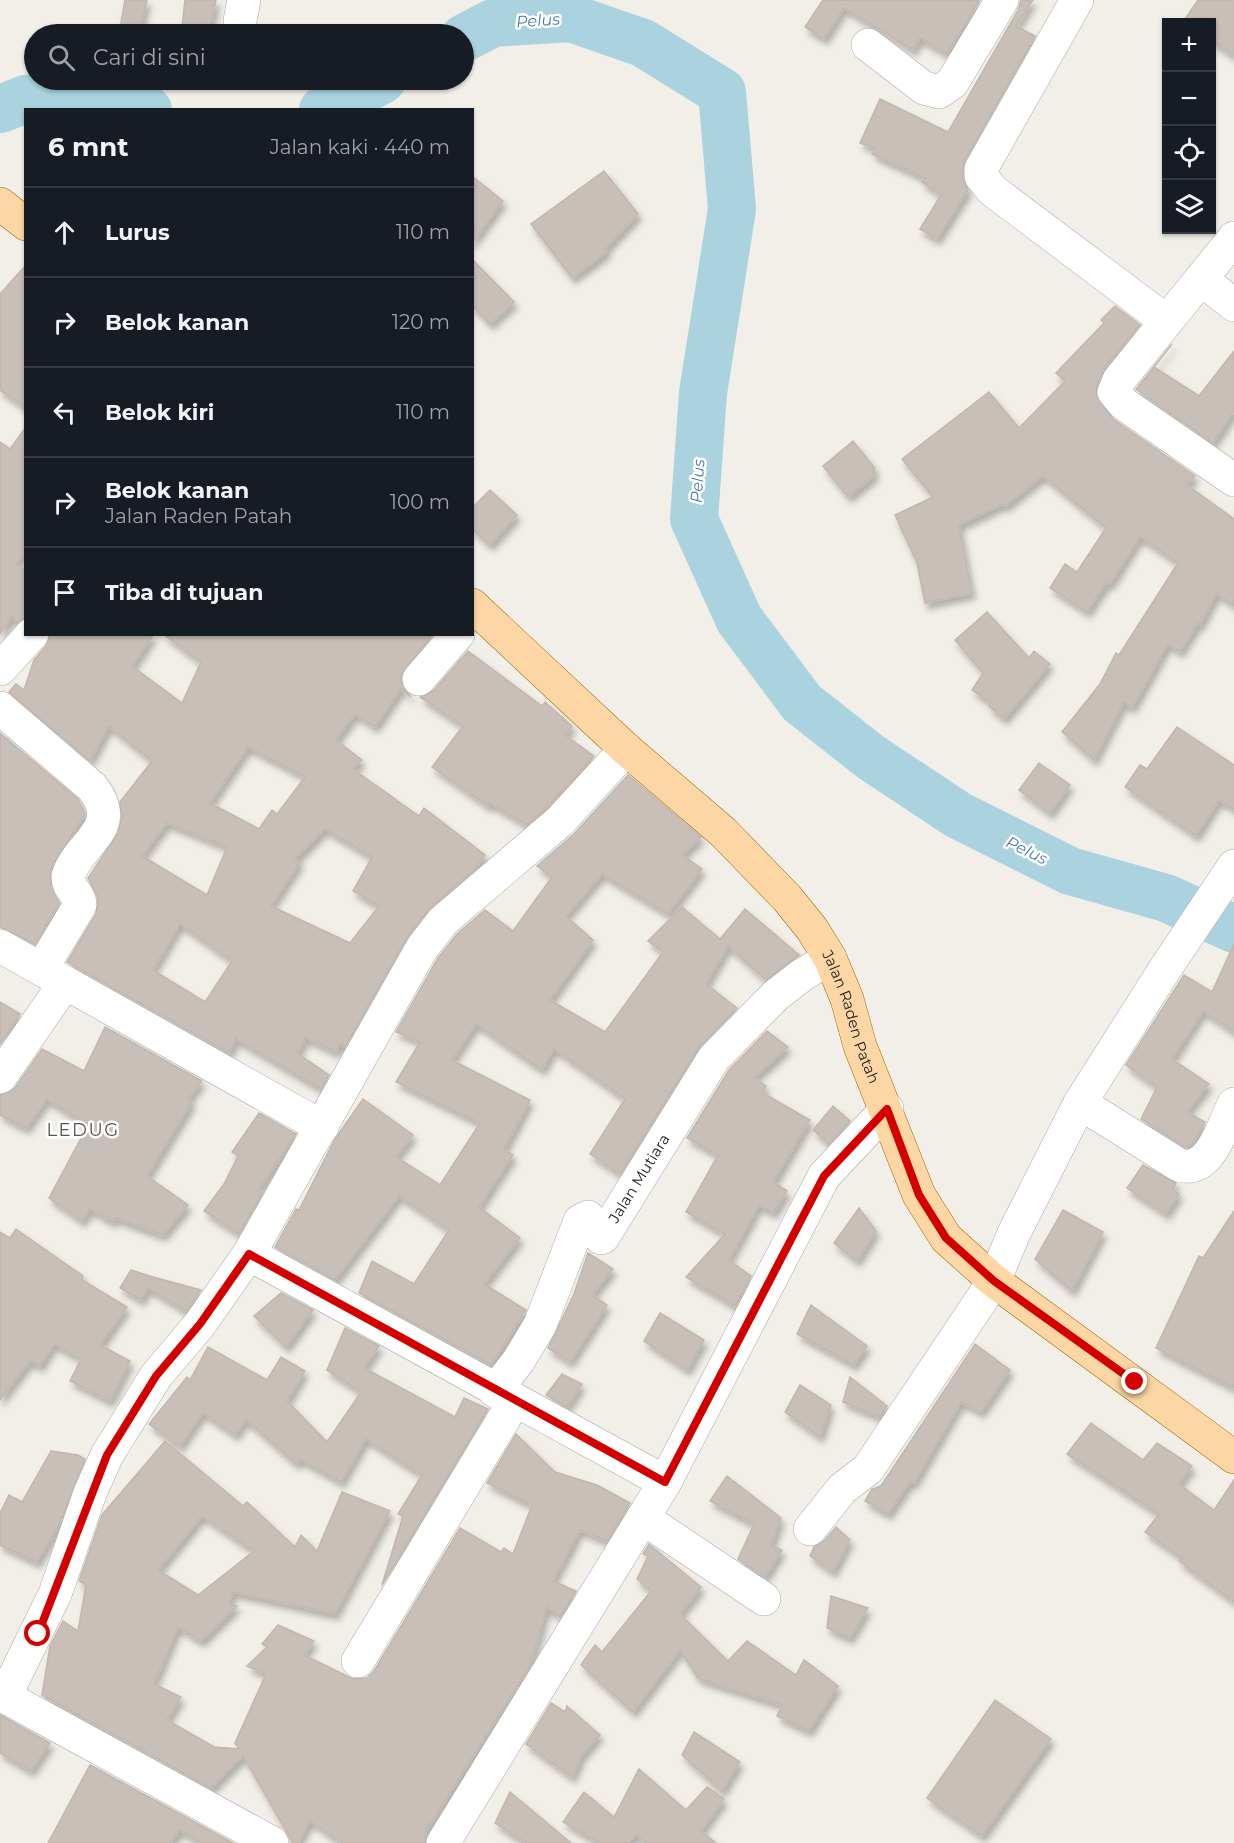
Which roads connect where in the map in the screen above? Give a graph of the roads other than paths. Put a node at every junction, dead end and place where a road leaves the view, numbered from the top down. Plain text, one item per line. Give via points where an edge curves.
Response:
1 (1002, 0) edge
2 (1077, 0) edge
3 (868, 45) dead end
4 (1234, 238) edge
5 (1201, 279) junction
6 (1234, 305) edge
7 (1167, 321) junction
8 (1234, 480) edge
9 (474, 620) edge
10 (30, 636) edge
11 (455, 636) edge
12 (1, 667) edge
13 (419, 680) dead end
14 (0, 708) edge
15 (626, 749) junction
16 (1234, 866) edge
17 (0, 946) edge
18 (830, 958) junction
19 (54, 976) junction
20 (0, 1077) edge
21 (1080, 1103) junction
22 (1234, 1104) edge
23 (887, 1109) junction
24 (322, 1127) junction
25 (249, 1254) junction
26 (994, 1281) junction
27 (505, 1396) junction
28 (1234, 1457) edge
29 (665, 1482) junction
30 (643, 1518) junction
31 (810, 1529) dead end
32 (764, 1599) dead end
33 (358, 1660) dead end
34 (2, 1695) edge
35 (265, 1841) edge
36 (443, 1843) edge

1 - 3 street via 952,83 939,92 916,82
2 - 7 street via 981,169 981,176 992,190
4 - 5 street
5 - 6 street
5 - 7 street
7 - 8 street via 1119,380 1116,397
9 - 15 main road, Jalan Raden Patah
10 - 12 street
11 - 13 street
14 - 19 street via 92,787 104,807 99,832 68,876 80,905
15 - 18 main road, Jalan Raden Patah via 723,832 787,898
15 - 24 street via 560,821 443,921 422,948
16 - 21 street
17 - 19 street
18 - 23 main road, Jalan Raden Patah via 860,1046
18 - 27 street, Jalan Mutiara via 775,996 714,1058 603,1237 588,1216 580,1221 540,1325 519,1360
19 - 20 street
19 - 24 street
21 - 22 street via 1179,1165 1190,1168 1208,1157
21 - 26 street
23 - 26 main road, Jalan Raden Patah via 919,1195 933,1219 946,1238
23 - 29 street via 824,1176
24 - 25 street
25 - 27 street
25 - 34 street via 200,1324 156,1376 107,1455 55,1593
26 - 28 main road, Jalan Raden Patah
26 - 31 street via 868,1469 842,1489
27 - 29 street
27 - 33 street
29 - 30 street
30 - 32 street
30 - 36 street
34 - 35 street

